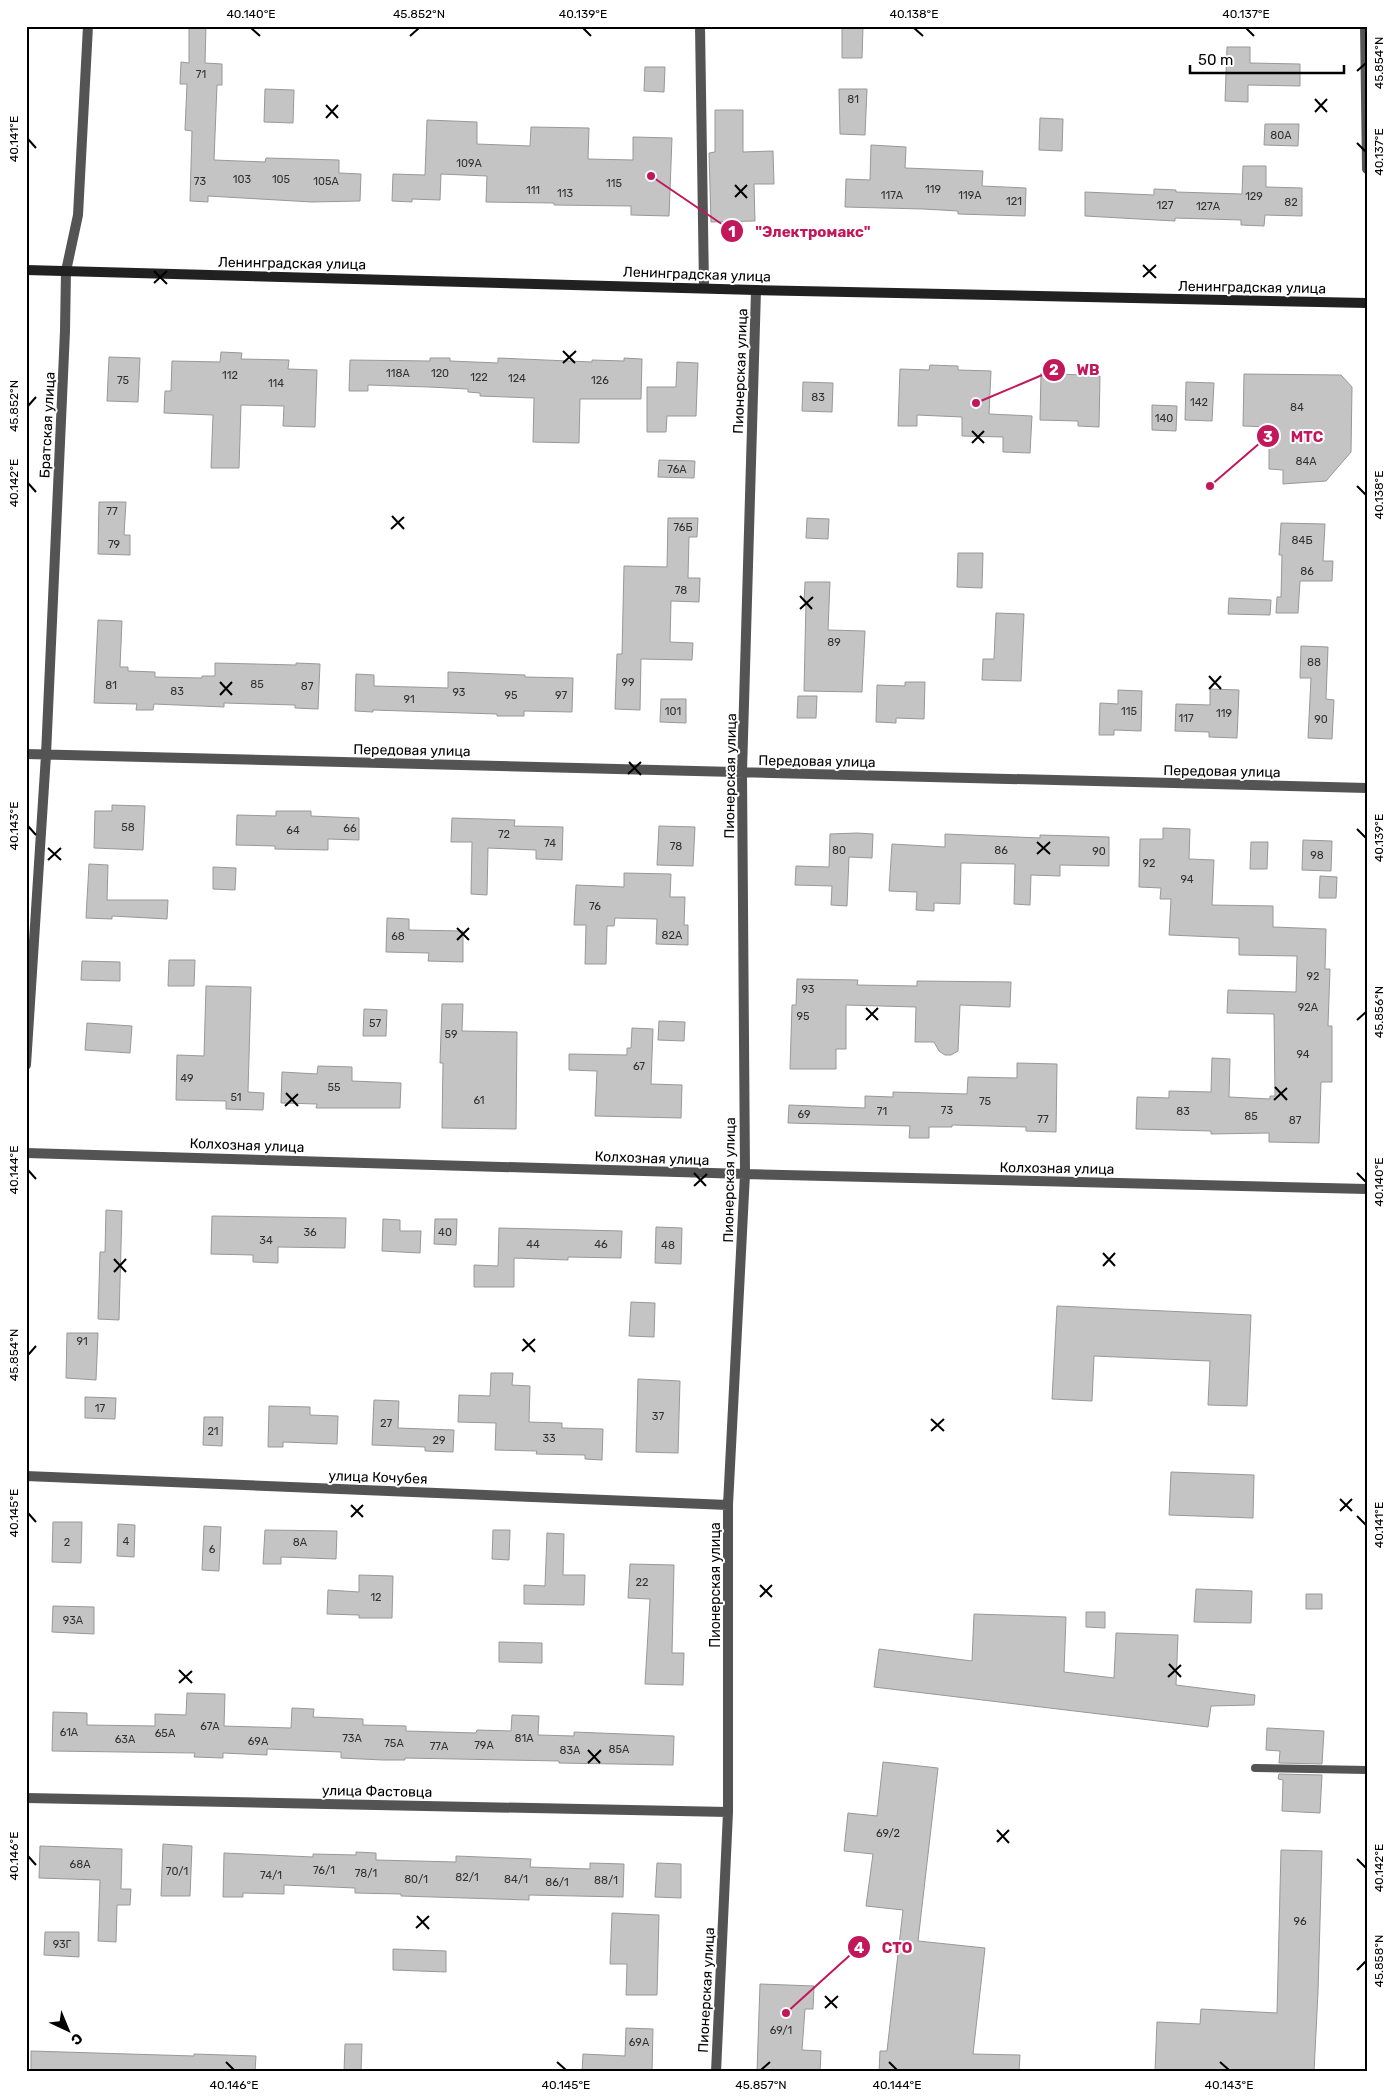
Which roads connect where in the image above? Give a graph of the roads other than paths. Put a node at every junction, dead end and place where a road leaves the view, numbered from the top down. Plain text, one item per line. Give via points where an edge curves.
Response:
1 (88, 26) edge
2 (700, 26) edge
3 (1365, 26) edge
4 (1367, 169) edge
5 (26, 270) edge
6 (66, 271) junction
7 (704, 287) junction
8 (756, 290) junction
9 (1367, 303) edge
10 (26, 754) edge
11 (46, 755) junction
12 (742, 772) junction
13 (1367, 788) edge
14 (26, 1065) edge
15 (26, 1153) edge
16 (745, 1174) junction
17 (1367, 1189) edge
18 (26, 1476) edge
19 (728, 1505) junction
20 (1255, 1768) dead end
21 (1367, 1770) edge
22 (26, 1798) edge
23 (728, 1812) junction
24 (716, 2072) edge

1 - 6 street, Братская улица via 78,215
2 - 7 street
3 - 4 street
5 - 6 street, Ленинградская улица
6 - 7 street, Ленинградская улица
6 - 11 street, Братская улица
7 - 8 street, Ленинградская улица
8 - 9 street, Ленинградская улица
8 - 12 street, Пионерская улица
10 - 11 street, Передовая улица
11 - 12 street, Передовая улица
11 - 14 street, Братская улица
12 - 13 street, Передовая улица
12 - 16 street, Пионерская улица
15 - 16 street, Колхозная улица
16 - 17 street, Колхозная улица
16 - 19 street, Пионерская улица
18 - 19 street, улица Кочубея
19 - 23 street, Пионерская улица
20 - 21 lane
22 - 23 street, улица Фастовца
23 - 24 street, Пионерская улица

